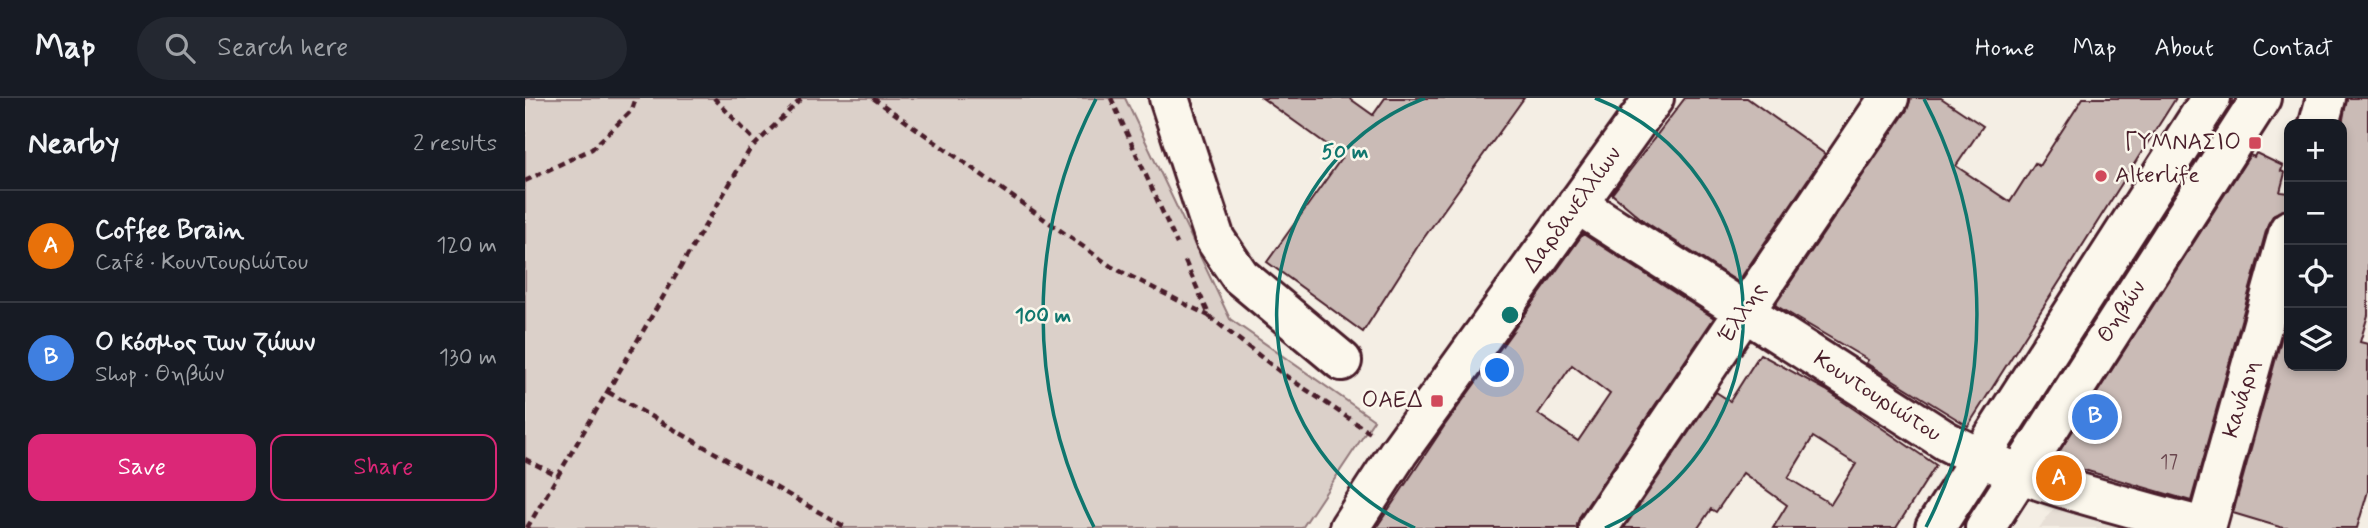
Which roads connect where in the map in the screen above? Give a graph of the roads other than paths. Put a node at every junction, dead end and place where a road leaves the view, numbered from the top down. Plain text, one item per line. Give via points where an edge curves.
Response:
1 (1169, 98) edge
2 (1654, 98) edge
3 (1889, 98) edge
4 (2211, 98) edge
5 (2261, 98) edge
6 (2326, 98) edge
7 (2320, 119) edge
8 (1577, 204) junction
9 (2285, 245) edge
10 (1744, 311) junction
11 (1342, 361) dead end
12 (1978, 458) junction
13 (2019, 474) junction
14 (1349, 528) edge
15 (1598, 528) edge
16 (1935, 528) edge
17 (1985, 528) edge
18 (2206, 528) edge

1 - 11 street via 1215,239 1233,267
2 - 8 street, Δαρδανελλίων
3 - 10 street, Έλλης
4 - 12 street, Θηβών
5 - 13 street, Θηβών
6 - 7 street
8 - 10 street, Κουντουριώτου
8 - 14 street, Δαρδανελλίων
9 - 18 street, Κανάρη
10 - 12 street, Κουντουριώτου
10 - 15 street, Έλλης
12 - 13 street, Κουντουριώτου
12 - 16 street, Θηβών
13 - 17 street, Θηβών
13 - 18 street, Κουντουριώτου

